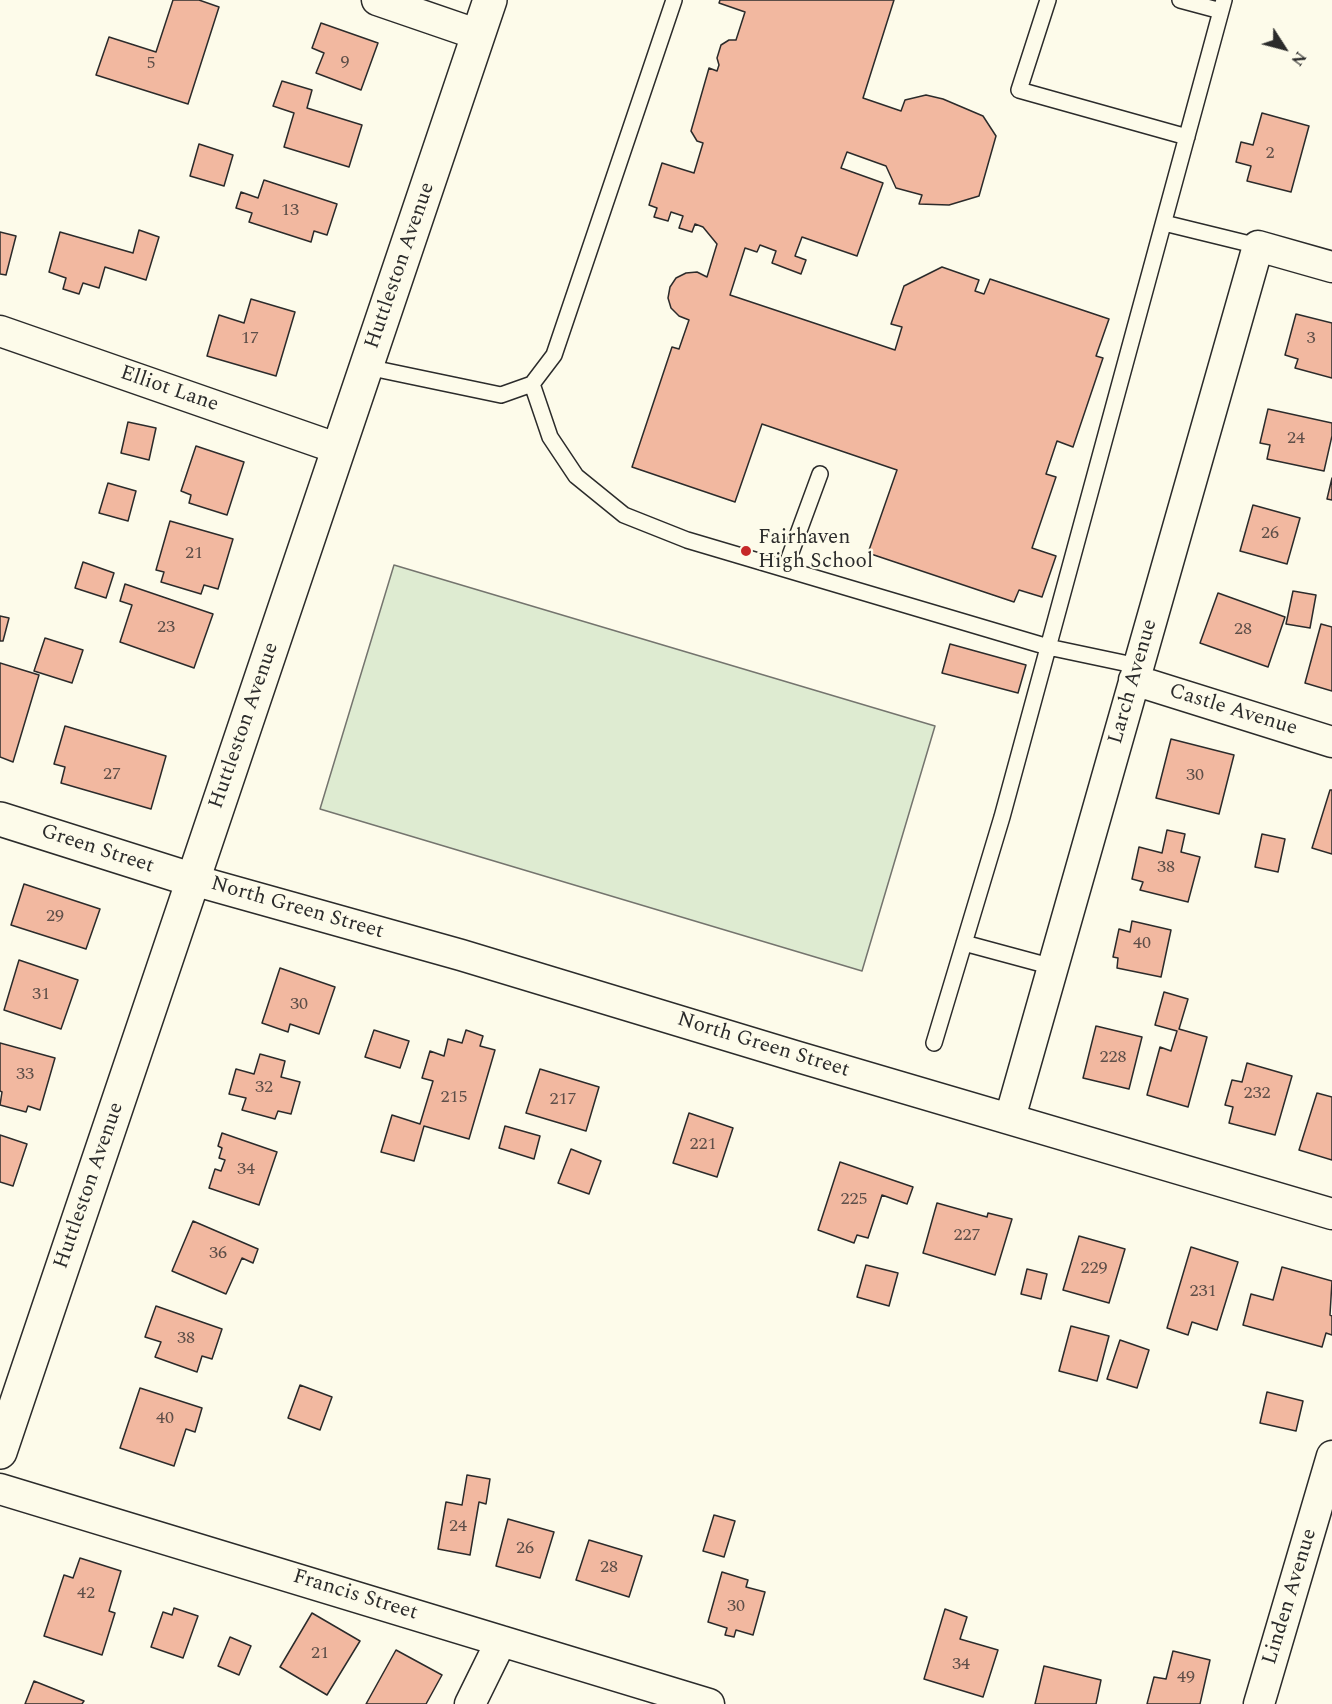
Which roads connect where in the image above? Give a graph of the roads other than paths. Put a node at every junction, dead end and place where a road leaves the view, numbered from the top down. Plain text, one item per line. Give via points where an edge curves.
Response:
1 (377, 0) edge
2 (674, 0) edge
3 (1048, 0) edge
4 (1180, 0) edge
5 (486, 1) edge
6 (1223, 6) edge
7 (479, 35) junction
8 (1187, 137) junction
9 (1164, 223) junction
10 (1258, 246) junction
11 (1332, 267) edge
12 (0, 331) edge
13 (367, 367) junction
14 (532, 384) junction
15 (339, 449) junction
16 (820, 474) dead end
17 (784, 569) junction
18 (1048, 647) junction
19 (1136, 673) junction
20 (1332, 742) edge
21 (0, 819) edge
22 (193, 880) junction
23 (964, 943) junction
24 (1053, 968) junction
25 (934, 1043) dead end
26 (1010, 1118) junction
27 (1332, 1214) edge
28 (0, 1452) edge
29 (1332, 1456) edge
30 (0, 1489) edge
31 (501, 1641) junction
32 (470, 1704) edge
33 (709, 1704) edge
34 (1259, 1704) edge

1 - 7 street
2 - 14 lane via 554,355
3 - 8 lane via 1019,90
4 - 6 lane
5 - 7 main road, Huttleston Avenue
6 - 8 lane
7 - 13 main road, Huttleston Avenue
8 - 9 lane
9 - 10 lane
9 - 18 lane
10 - 11 street
10 - 19 street, Larch Avenue
12 - 15 street, Elliot Lane
13 - 14 lane via 501,395
13 - 15 main road, Huttleston Avenue
14 - 17 lane via 550,437 576,476 624,515 687,540
15 - 22 main road, Huttleston Avenue
16 - 17 lane
17 - 18 lane
18 - 19 lane
18 - 23 lane
19 - 20 street, Castle Avenue
19 - 24 street, Larch Avenue
21 - 22 main road, Green Street
22 - 26 street, North Green Street
22 - 28 main road, Huttleston Avenue
23 - 24 lane
23 - 25 lane
24 - 26 street, Larch Avenue
26 - 27 street, North Green Street
29 - 34 street, Linden Avenue
30 - 31 street, Francis Street
31 - 32 street
31 - 33 street, Francis Street

